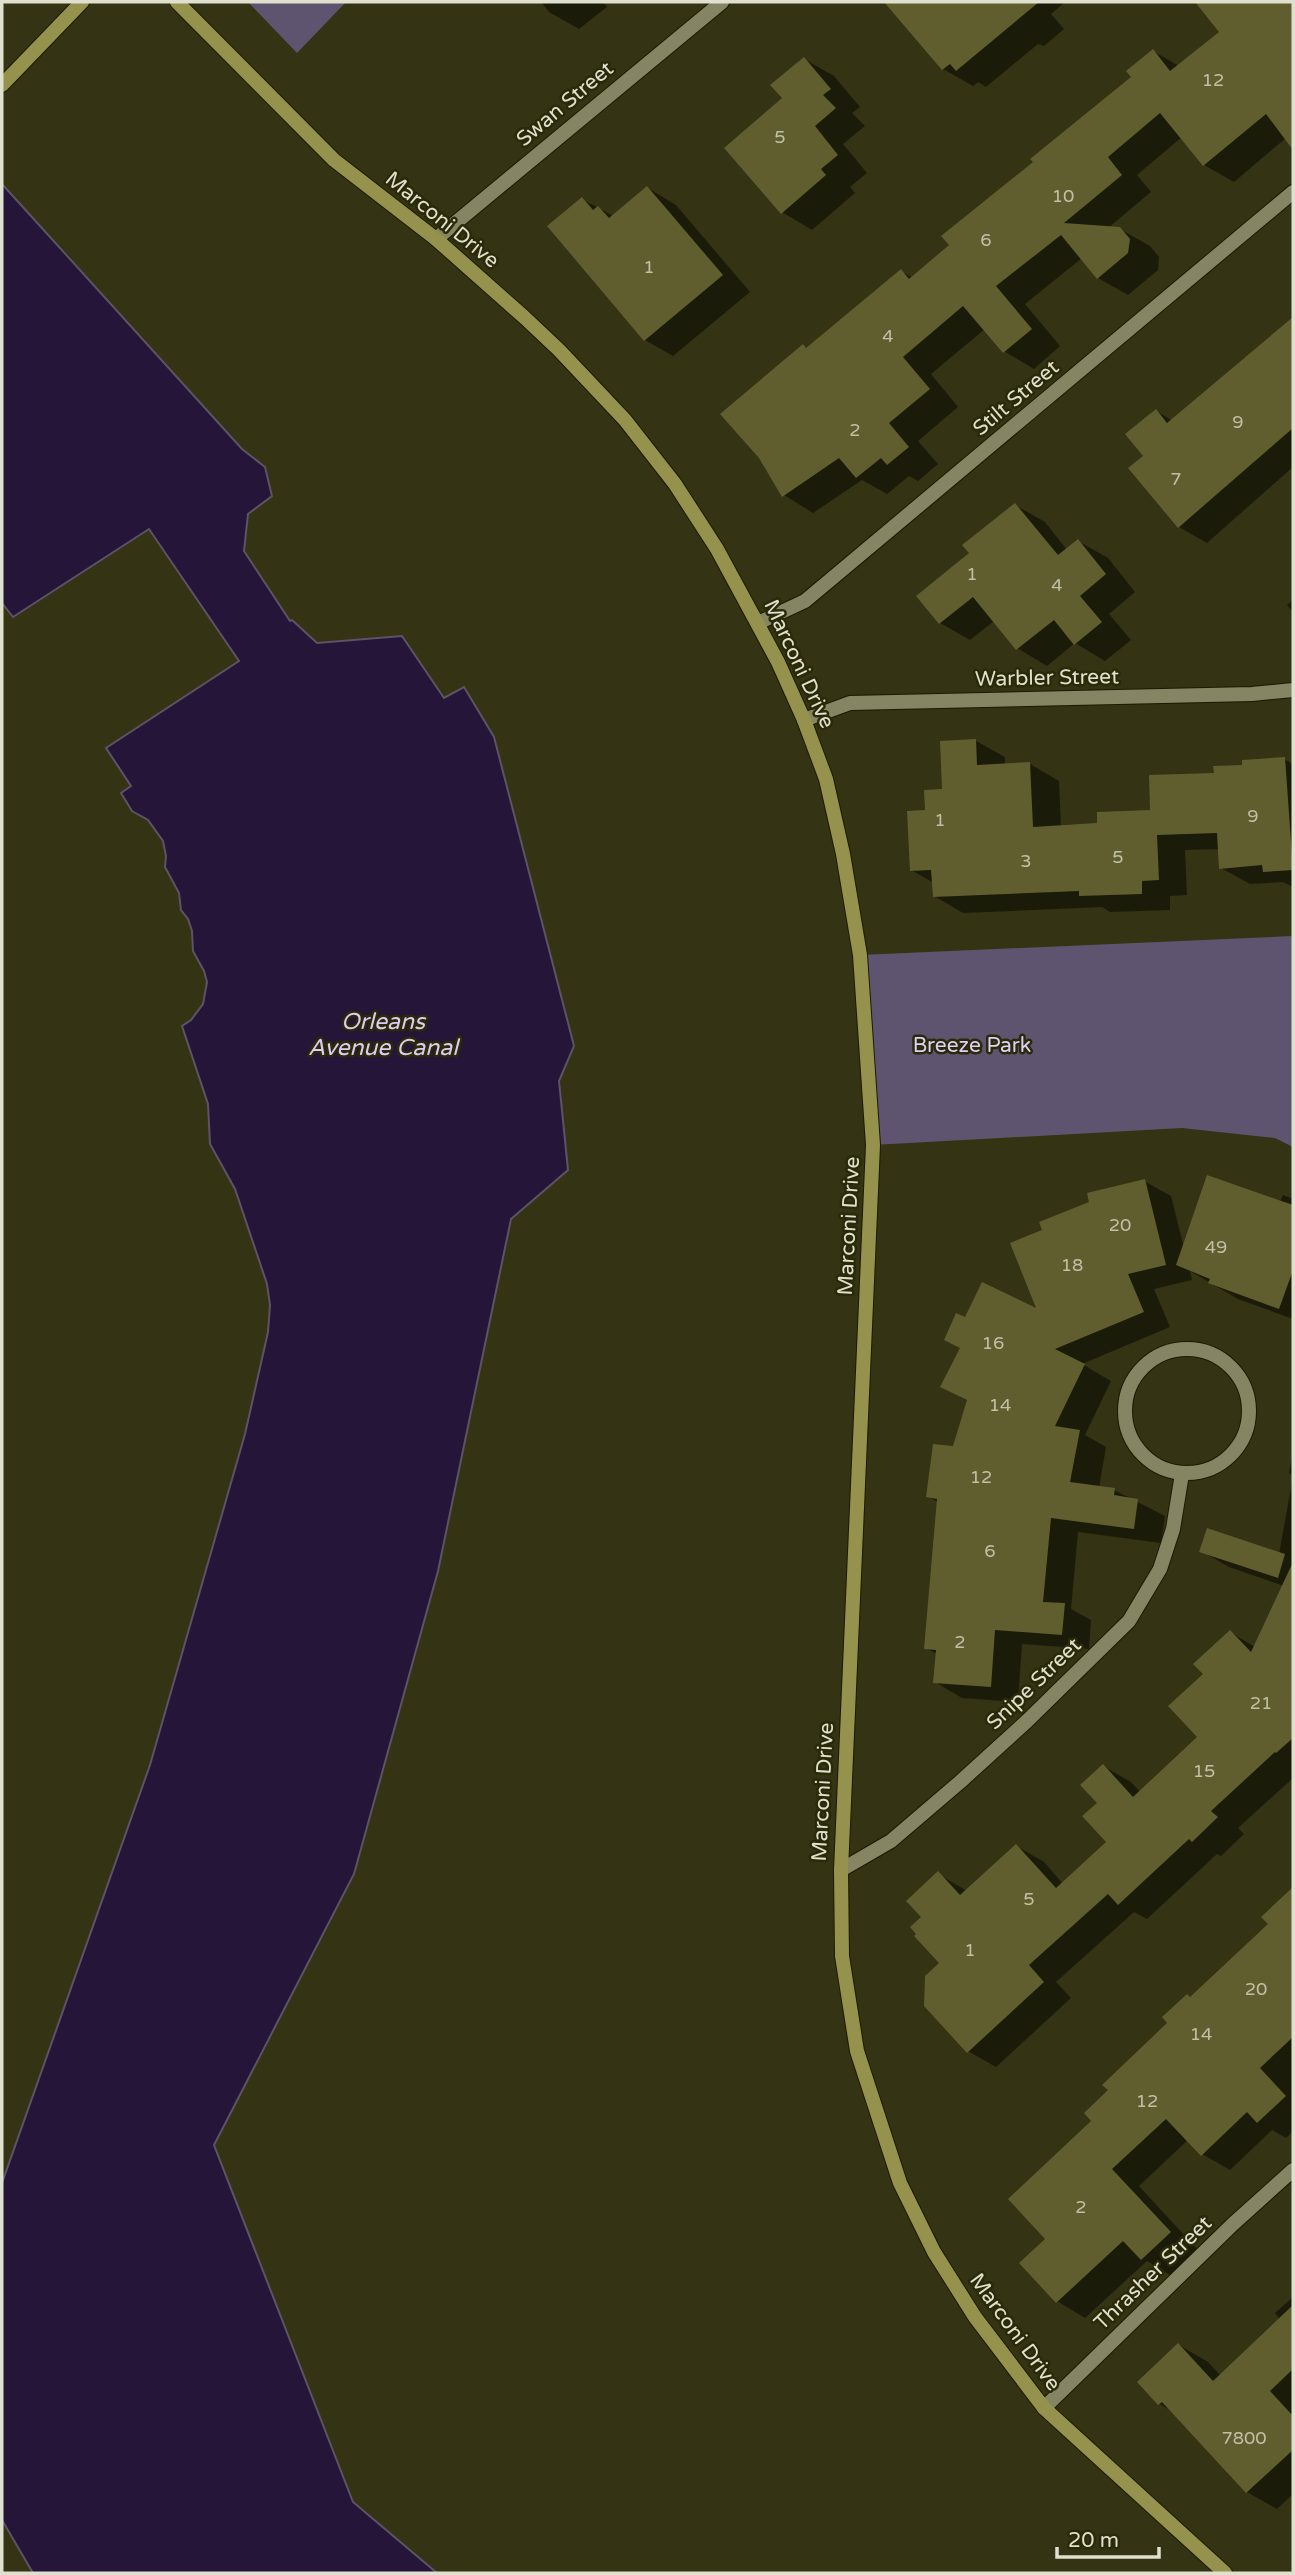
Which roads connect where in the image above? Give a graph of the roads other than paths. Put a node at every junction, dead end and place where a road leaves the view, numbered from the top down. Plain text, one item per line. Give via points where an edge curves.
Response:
1 (82, 2) edge
2 (177, 2) edge
3 (722, 2) edge
4 (2, 85) edge
5 (1293, 192) edge
6 (436, 239) junction
7 (758, 623) junction
8 (1293, 690) edge
9 (804, 720) junction
10 (1182, 1474) junction
11 (841, 1870) junction
12 (1293, 2170) edge
13 (1044, 2408) junction
14 (1225, 2573) edge

1 - 4 street
2 - 6 street, Marconi Drive via 334,160
3 - 6 street, Swan Street
5 - 7 street, Stilt Street via 805,601
6 - 7 street, Marconi Drive via 559,350 625,420 717,549
7 - 9 street, Marconi Drive
8 - 9 street, Warbler Street via 849,703
9 - 11 street, Marconi Drive via 826,779 860,955 873,1145
10 - 10 street via 1219,1465 1233,1454 1249,1421 1250,1402 1239,1377 1219,1357 1202,1350 1165,1353 1149,1362 1128,1392 1127,1429 1135,1446 1148,1460
10 - 11 street, Snipe Street via 1173,1529 1160,1569 1129,1621 960,1782 891,1841
11 - 13 street, Marconi Drive via 842,1956 857,2052 900,2183 934,2252 975,2317
12 - 13 street, Thrasher Street
13 - 14 street, Marconi Drive

